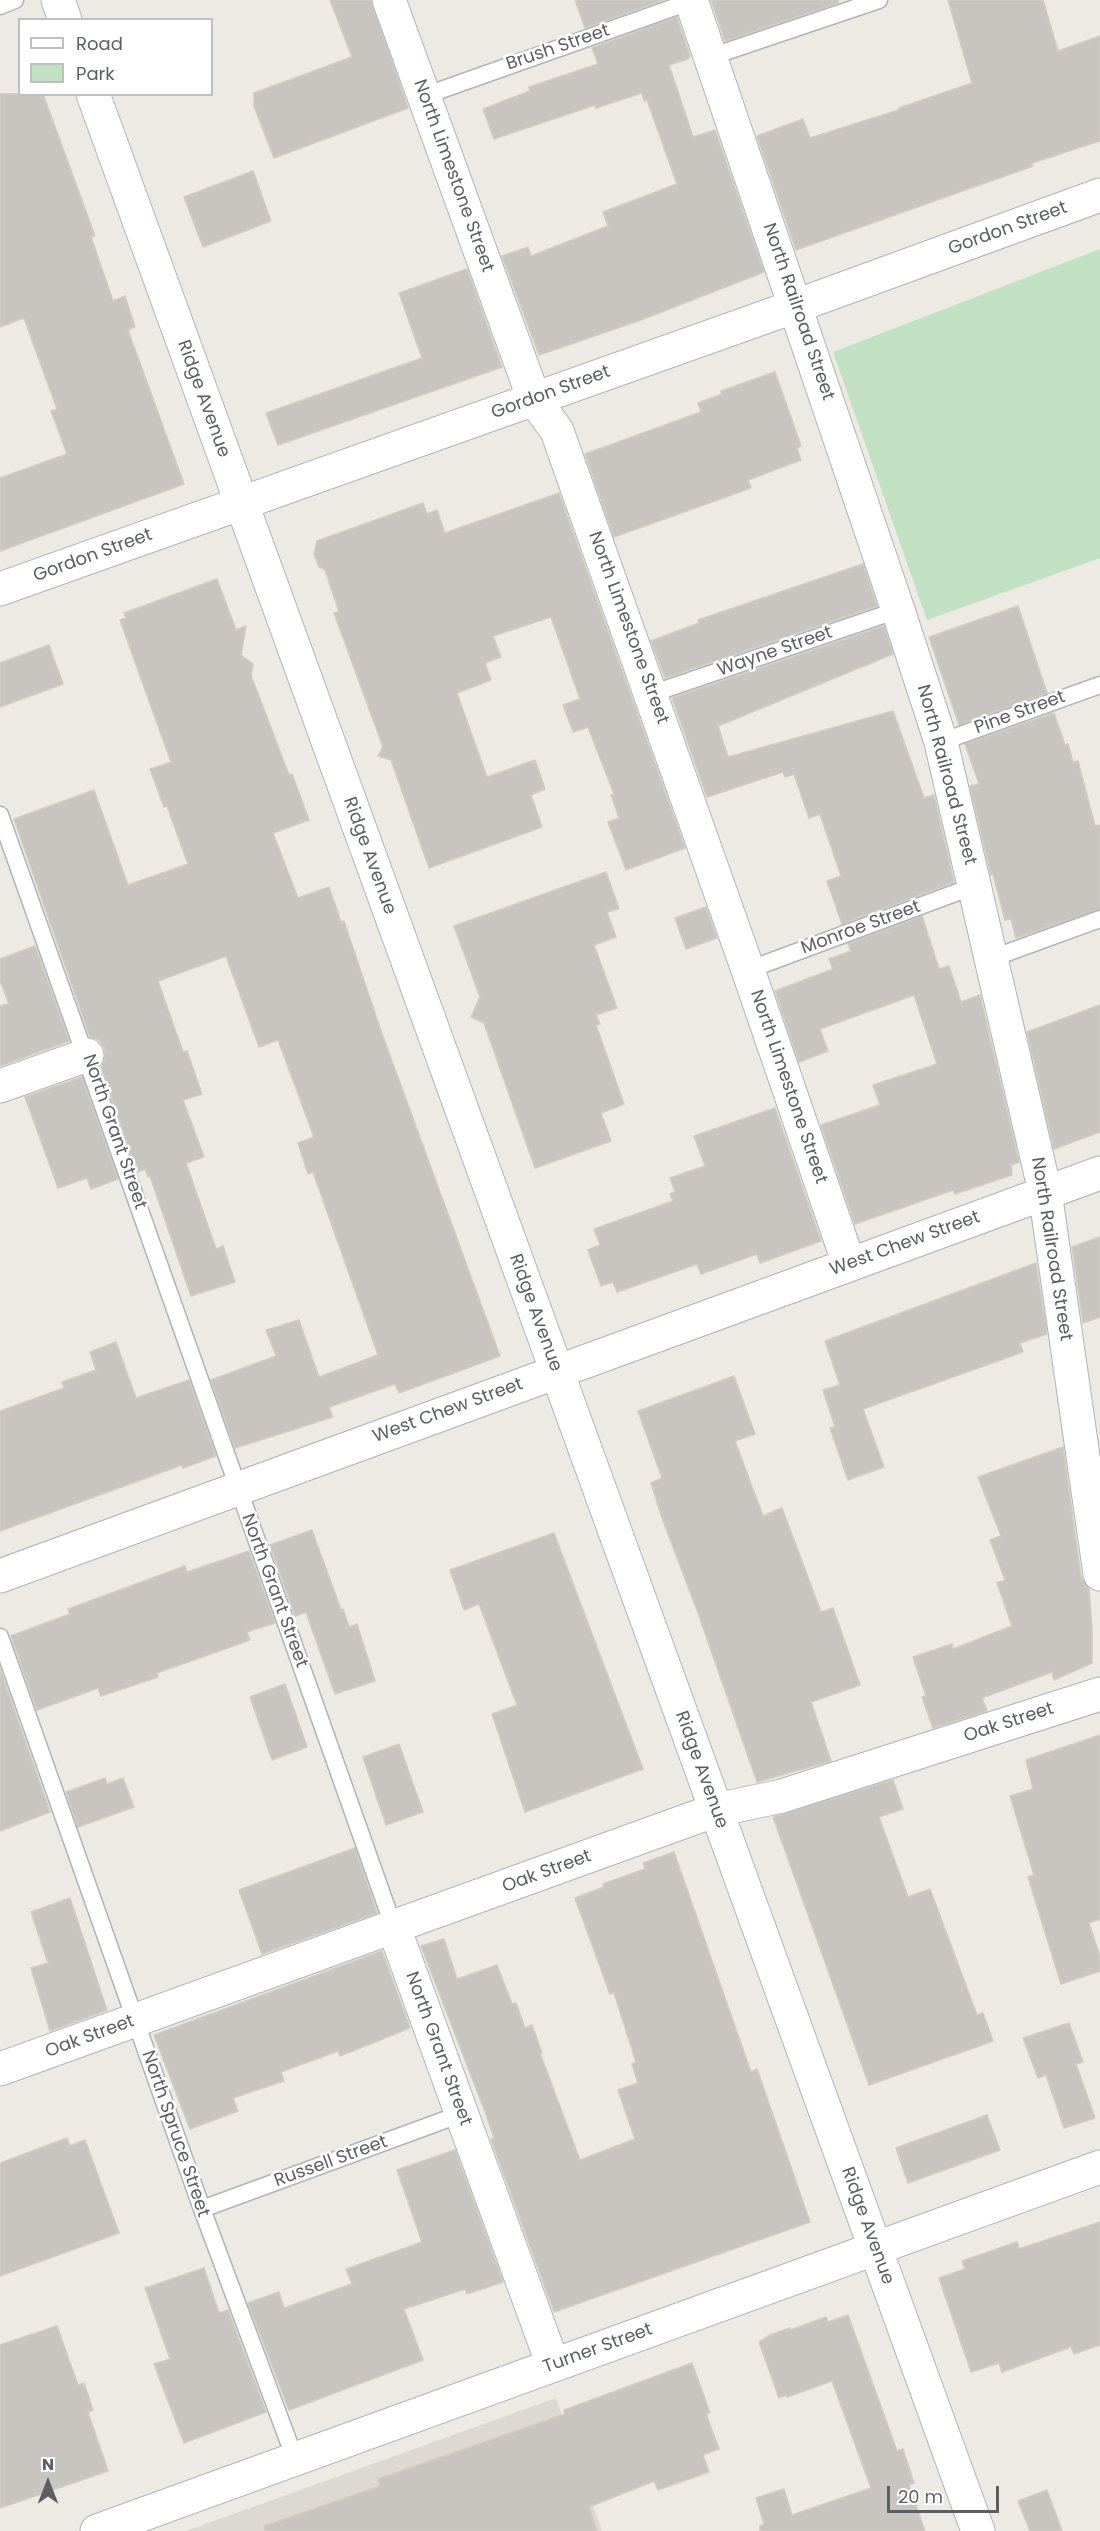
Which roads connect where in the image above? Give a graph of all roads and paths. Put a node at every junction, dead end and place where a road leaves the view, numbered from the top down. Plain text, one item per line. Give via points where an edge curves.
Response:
1 (15, 0) edge
2 (58, 0) edge
3 (389, 0) edge
4 (879, 0) edge
5 (691, 1) edge
6 (0, 6) edge
7 (64, 18) edge
8 (710, 57) junction
9 (94, 96) edge
10 (424, 96) junction
11 (1100, 195) edge
12 (796, 306) junction
13 (534, 399) junction
14 (241, 503) junction
15 (0, 589) edge
16 (898, 610) junction
17 (1100, 685) edge
18 (651, 693) junction
19 (941, 742) junction
20 (0, 815) edge
21 (974, 886) junction
22 (1100, 919) edge
23 (990, 959) junction
24 (748, 970) junction
25 (87, 1055) junction
26 (0, 1086) edge
27 (1100, 1173) edge
28 (1045, 1192) junction
29 (849, 1264) junction
30 (557, 1371) junction
31 (237, 1488) junction
32 (1100, 1574) edge
33 (0, 1576) edge
34 (0, 1637) edge
35 (1100, 1694) edge
36 (716, 1810) junction
37 (394, 1928) junction
38 (135, 2021) junction
39 (0, 2069) edge
40 (461, 2114) junction
41 (1100, 2167) edge
42 (202, 2209) junction
43 (875, 2248) junction
44 (553, 2365) junction
45 (295, 2459) junction
46 (97, 2531) edge
47 (978, 2531) edge

1 - 6 lane
2 - 7 street
3 - 10 street, North Limestone Street
4 - 8 lane
5 - 8 street, North Railroad Street
5 - 10 lane, Brush Street
8 - 12 street, North Railroad Street
9 - 14 street, Ridge Avenue
10 - 13 street, North Limestone Street
11 - 12 street, Gordon Street
12 - 13 street, Gordon Street
12 - 16 street, North Railroad Street
13 - 14 street, Gordon Street
13 - 18 street, North Limestone Street via 557,431
14 - 15 street, Gordon Street
14 - 30 street, Ridge Avenue
16 - 18 lane, Wayne Street
16 - 19 street, North Railroad Street
17 - 19 lane, Pine Street
18 - 24 street, North Limestone Street
19 - 21 street, North Railroad Street
20 - 25 lane, North Grant Street
21 - 23 street, North Railroad Street
21 - 24 lane, Monroe Street
22 - 23 lane
23 - 28 street, North Railroad Street
24 - 29 street, North Limestone Street
25 - 26 street
25 - 31 lane, North Grant Street
27 - 28 street, West Chew Street
28 - 29 street, West Chew Street
28 - 32 street, North Railroad Street
29 - 30 street, West Chew Street
30 - 31 street, West Chew Street
30 - 36 street, Ridge Avenue
31 - 33 street, West Chew Street
31 - 37 lane, North Grant Street
34 - 38 lane, North Spruce Street
35 - 36 street, Oak Street via 782,1796
36 - 37 street, Oak Street
36 - 43 street, Ridge Avenue
37 - 38 street, Oak Street
37 - 40 street, North Grant Street
38 - 39 street, Oak Street
38 - 42 lane, North Spruce Street
40 - 42 lane, Russell Street
40 - 44 street, North Grant Street
41 - 43 street, Turner Street
42 - 45 lane, North Spruce Street
43 - 44 street, Turner Street
43 - 47 street, Ridge Avenue
44 - 45 street, Turner Street
45 - 46 street, Turner Street

